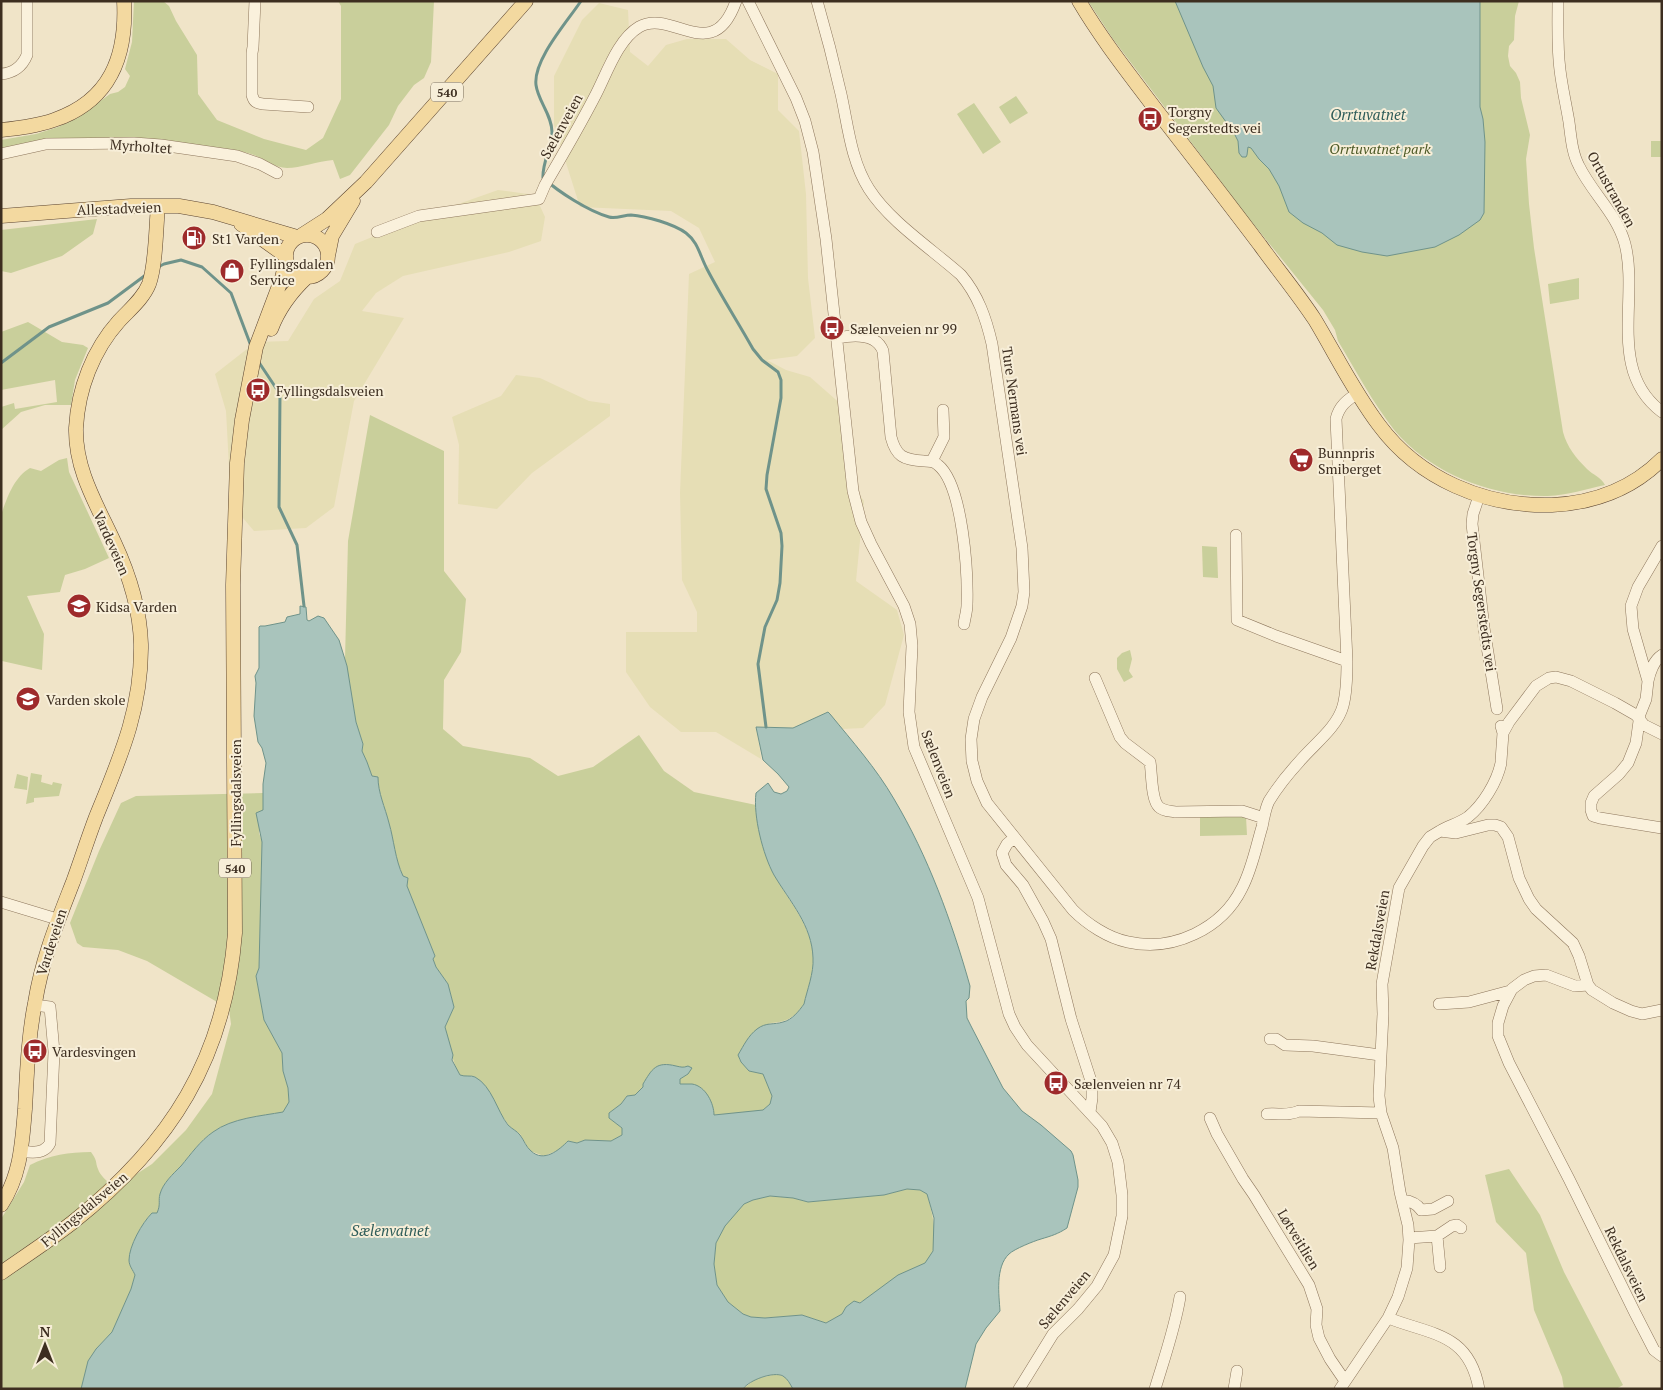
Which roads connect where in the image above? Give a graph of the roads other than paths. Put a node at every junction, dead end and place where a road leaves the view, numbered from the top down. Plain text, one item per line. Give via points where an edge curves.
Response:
1 (27, 1) edge
2 (124, 1) edge
3 (255, 1) edge
4 (526, 1) edge
5 (736, 1) edge
6 (748, 1) edge
7 (817, 1) edge
8 (1078, 1) edge
9 (1558, 1) edge
10 (1, 74) edge
11 (308, 107) dead end
12 (1, 130) edge
13 (1, 154) edge
14 (277, 173) dead end
15 (366, 182) junction
16 (158, 206) junction
17 (1, 216) edge
18 (234, 219) junction
19 (377, 232) dead end
20 (300, 236) junction
21 (328, 256) junction
22 (286, 258) junction
23 (307, 277) junction
24 (837, 338) junction
25 (251, 375) junction
26 (1358, 393) junction
27 (943, 410) dead end
28 (1662, 412) edge
29 (932, 461) junction
30 (1660, 465) edge
31 (1480, 496) junction
32 (1236, 535) dead end
33 (1662, 546) edge
34 (964, 624) dead end
35 (1662, 655) edge
36 (1347, 661) junction
37 (1095, 678) dead end
38 (1648, 681) junction
39 (1497, 708) dead end
40 (1639, 719) junction
41 (1662, 734) edge
42 (1264, 818) junction
43 (1662, 828) edge
44 (1440, 832) junction
45 (1014, 838) junction
46 (1, 902) edge
47 (57, 919) junction
48 (1588, 985) junction
49 (1510, 991) junction
50 (1439, 1004) dead end
51 (34, 1006) junction
52 (1662, 1010) edge
53 (1270, 1039) dead end
54 (1380, 1055) junction
55 (1090, 1112) junction
56 (1381, 1113) junction
57 (1267, 1114) dead end
58 (1210, 1118) dead end
59 (22, 1152) junction
60 (1402, 1200) junction
61 (1448, 1200) dead end
62 (1, 1205) edge
63 (1461, 1228) dead end
64 (1438, 1236) junction
65 (1409, 1238) junction
66 (1440, 1267) dead end
67 (1, 1272) edge
68 (1180, 1297) dead end
69 (1388, 1318) junction
70 (1662, 1356) edge
71 (1237, 1372) dead end
72 (1343, 1385) edge
73 (1019, 1389) edge
74 (1155, 1389) edge
75 (1234, 1389) edge
76 (1479, 1389) edge

1 - 10 street via 24,62 13,72
2 - 12 main road via 122,48 109,79 98,93 84,105 54,121
3 - 11 street via 254,100 263,104
4 - 15 main road, 540
5 - 19 street, Sælenveien via 728,20 714,31 694,32 651,22 629,36 615,56 539,199 419,216
6 - 24 street, Sælenveien via 796,98 809,137 818,182
7 - 45 street, Ture Nermans vei via 861,175 869,190 897,221 969,284 983,312 992,344 1022,548 1024,592 1017,623 974,719 971,739 976,781 986,803
8 - 26 main road via 1133,80 1315,320
9 - 28 street, Ortustranden via 1560,69 1573,148 1587,181 1606,207 1625,244 1631,362 1648,400
13 - 14 street, Myrholtet via 46,144 134,143 237,156
15 - 20 main road, 540 via 327,219
15 - 21 main road, 540 via 332,236
16 - 17 main road, Allestadveien
16 - 18 main road, Allestadveien via 194,208
16 - 47 main road, Vardeveien via 149,283 140,299 102,342 87,376 79,406 77,439 82,468 91,495 123,561 132,591 140,633 140,673 129,734
18 - 20 main road, Allestadveien
18 - 22 main road, Allestadveien
20 - 21 main road via 320,239
20 - 22 main road, 540 via 288,246
21 - 23 main road, 540 via 320,273
22 - 23 main road via 295,273
22 - 25 main road, Fyllingsdalsveien / 540 via 280,285 261,330
23 - 25 main road, Fyllingsdalsveien / 540 via 284,303
24 - 29 street via 860,336 881,345 894,449 911,460
24 - 55 street, Sælenveien via 856,504 871,544 910,624 908,712 914,747 978,898 1015,1027 1034,1053
25 - 67 main road, Fyllingsdalsveien / 540 via 238,442 233,538 235,933 230,980 218,1028 195,1082 160,1136 129,1172 72,1222
26 - 31 main road via 1380,426 1414,461 1444,481
26 - 36 street, Ture Nermans vei via 1344,403 1336,419
27 - 29 street via 944,437
29 - 34 street via 945,472 950,482 962,528 967,606
30 - 31 main road via 1616,492 1577,502 1530,505
31 - 39 street, Torgny Segerstedts vei via 1472,524
32 - 36 street via 1237,620
33 - 38 street via 1638,587 1631,606 1633,628
35 - 38 street via 1650,671
36 - 42 street, Ture Nermans vei via 1343,707 1336,721 1286,777 1268,804
37 - 42 street via 1120,737 1150,762 1158,807 1175,812 1242,811
38 - 40 street
40 - 41 street
40 - 43 street via 1636,743 1628,763 1594,796 1591,810 1593,816 1600,818
40 - 44 street, Rekdalsveien via 1630,711 1571,681 1549,678 1536,686 1502,728 1501,762 1491,787 1473,812
42 - 45 street, Ture Nermans vei via 1251,865 1235,902 1220,918 1199,932 1182,940 1155,945 1128,942 1083,920
44 - 48 street via 1500,827 1508,837 1519,878 1529,899 1573,943
44 - 54 street, Rekdalsveien via 1423,846 1399,888 1382,984
45 - 55 street via 1002,853 1006,865 1023,885 1043,921 1057,960 1071,1019 1092,1084
46 - 47 street
47 - 51 main road, Vardeveien
48 - 49 street via 1575,986 1546,975 1524,980
48 - 52 street via 1613,1004 1631,1011 1642,1014
49 - 50 street via 1469,1002
49 - 70 street, Rekdalsveien via 1498,1023 1498,1036 1654,1350
51 - 59 main road, Vardeveien
51 - 59 street via 50,1007 54,1052 50,1143 44,1150
53 - 54 street via 1285,1045
54 - 56 street, Rekdalsveien
55 - 73 street, Sælenveien via 1102,1126 1118,1162 1122,1216 1114,1255 1096,1286 1053,1334
56 - 57 street via 1299,1111 1291,1115
56 - 60 street, Rekdalsveien via 1394,1150
58 - 72 street, Løtveitlien via 1243,1179 1309,1285 1319,1338
59 - 62 main road, Vardeveien via 13,1184
60 - 61 street via 1421,1210 1432,1209
60 - 65 street, Rekdalsveien
63 - 64 street via 1452,1226
64 - 65 street
64 - 66 street
65 - 69 street, Rekdalsveien via 1404,1278
68 - 74 street
69 - 72 street, Rekdalsveien
69 - 76 street via 1438,1334 1460,1348 1472,1364
71 - 75 street

